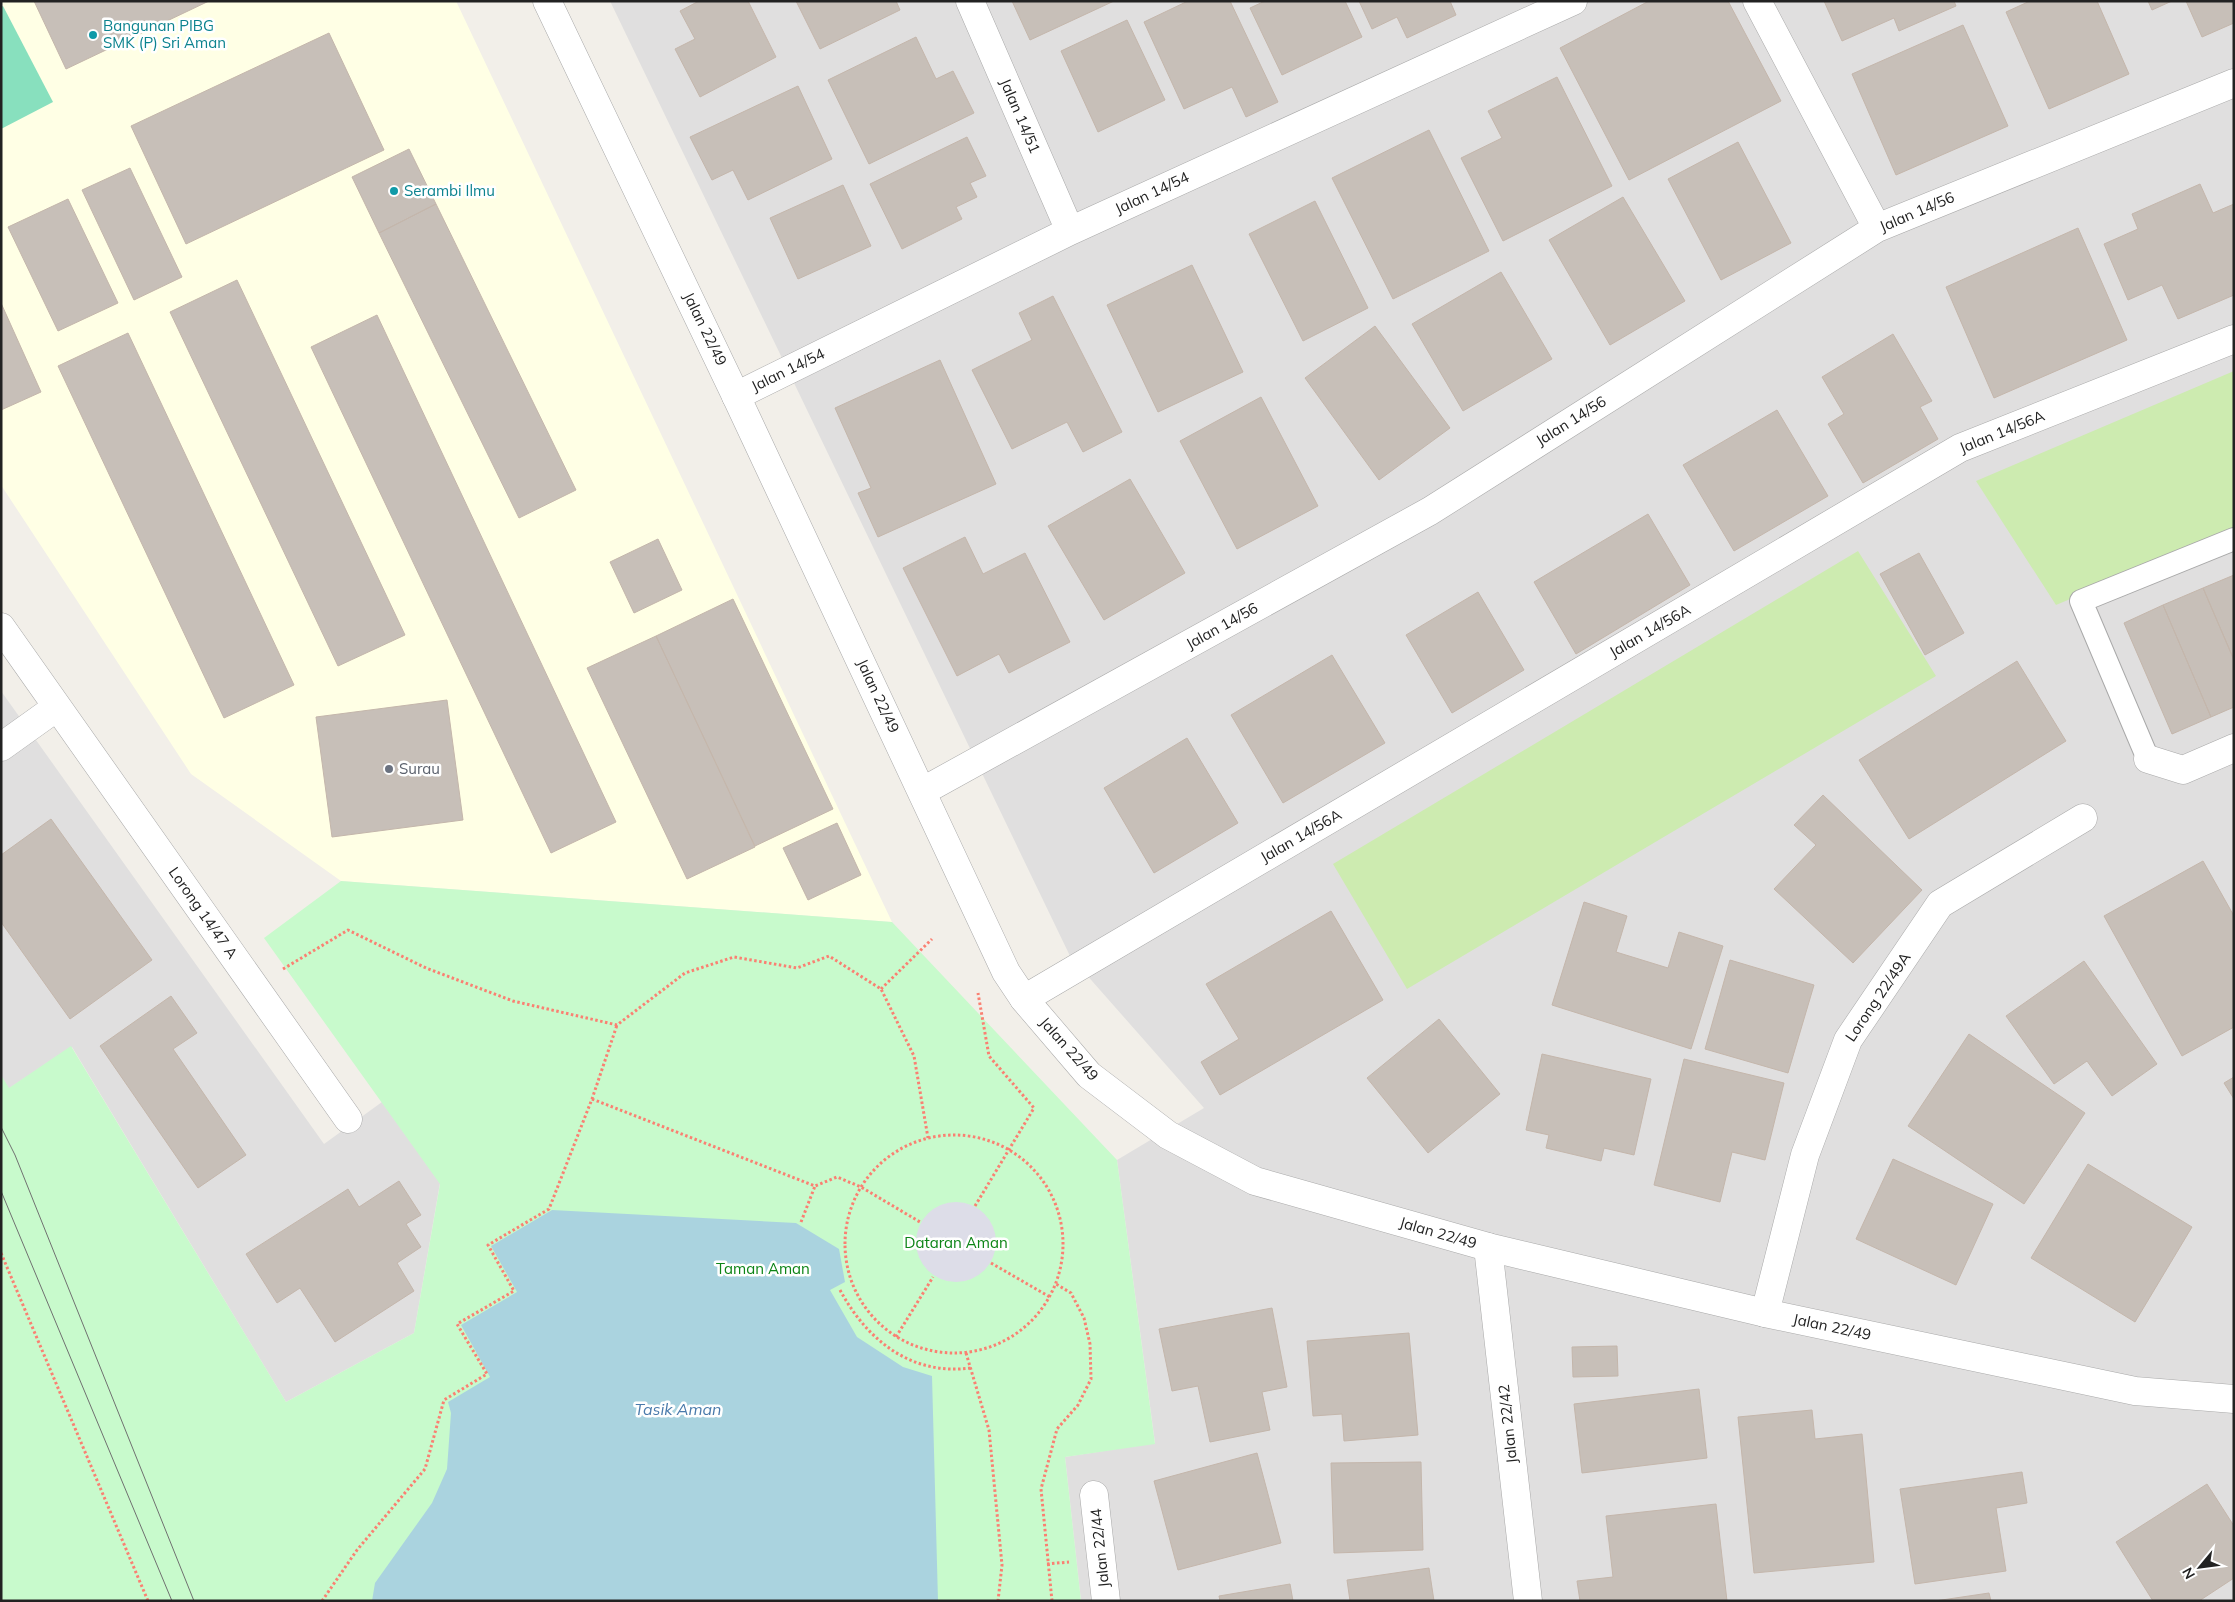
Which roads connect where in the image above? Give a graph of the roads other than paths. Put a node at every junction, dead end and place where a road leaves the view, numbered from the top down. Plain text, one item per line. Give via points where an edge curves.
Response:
1 (547, 1) edge
2 (970, 1) edge
3 (1573, 1) edge
4 (1757, 1) edge
5 (2234, 83) edge
6 (1877, 228) junction
7 (1070, 231) junction
8 (2234, 339) edge
9 (736, 396) junction
10 (2234, 539) edge
11 (1, 627) edge
12 (57, 707) junction
13 (1, 747) edge
14 (2234, 748) edge
15 (2148, 759) joint
16 (923, 791) junction
17 (2082, 818) dead end
18 (1024, 999) junction
19 (348, 1119) dead end
20 (1488, 1247) junction
21 (1765, 1313) junction
22 (2234, 1399) edge
23 (1094, 1495) dead end
24 (1106, 1601) edge
25 (1528, 1601) edge

1 - 9 street, Jalan 22/49
2 - 7 street, Jalan 14/51
3 - 7 street, Jalan 14/54
4 - 6 street
5 - 6 street, Jalan 14/56
6 - 16 street, Jalan 14/56 via 1430,510
7 - 9 street, Jalan 14/54
8 - 18 street, Jalan 14/56A via 1960,448
9 - 16 street, Jalan 22/49
10 - 15 lane via 2081,601
11 - 12 street, Lorong 14/47 A
12 - 13 street
12 - 19 street, Lorong 14/47 A
14 - 15 street via 2183,770
16 - 18 street, Jalan 22/49 via 1006,972
17 - 21 street, Lorong 22/49A via 1940,904 1848,1040 1805,1155
18 - 20 street, Jalan 22/49 via 1089,1075 1177,1140 1255,1181
20 - 21 street, Jalan 22/49
20 - 25 street, Jalan 22/42
21 - 22 street, Jalan 22/49 via 2135,1391
23 - 24 street, Jalan 22/44

